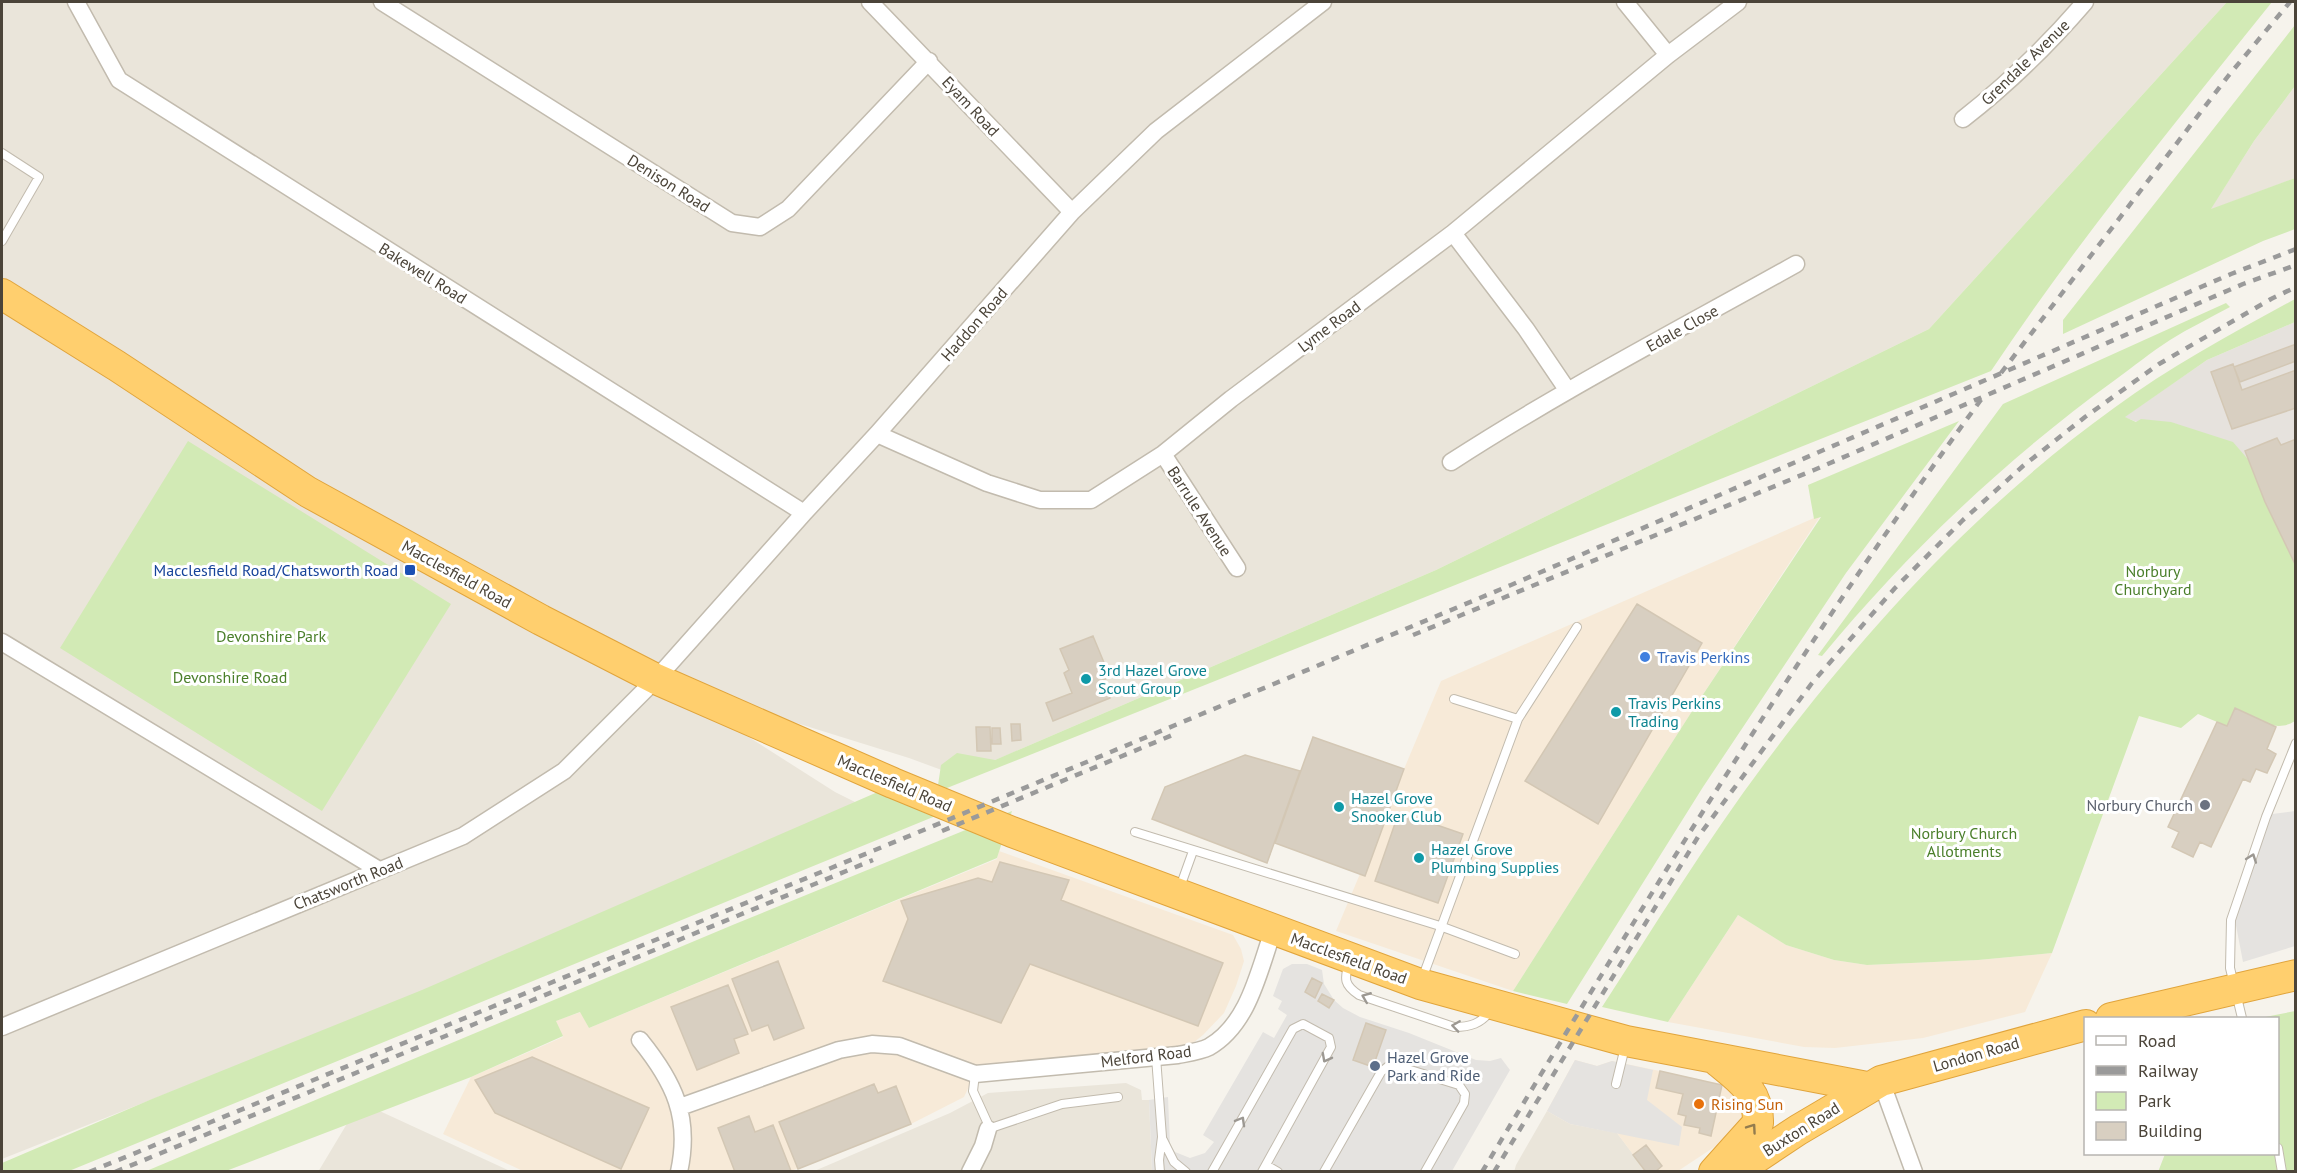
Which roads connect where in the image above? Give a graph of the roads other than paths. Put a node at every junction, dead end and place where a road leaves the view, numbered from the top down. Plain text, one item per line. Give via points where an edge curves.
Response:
1 (76, 2) edge
2 (382, 2) edge
3 (870, 2) edge
4 (1323, 2) edge
5 (1624, 2) edge
6 (1738, 2) edge
7 (2085, 2) edge
8 (1668, 54) junction
9 (929, 61) junction
10 (1963, 119) dead end
11 (2, 153) edge
12 (1072, 212) junction
13 (1453, 233) junction
14 (2, 241) edge
15 (1796, 264) dead end
16 (2, 294) edge
17 (1568, 391) junction
18 (877, 434) junction
19 (1162, 454) junction
20 (1451, 462) dead end
21 (804, 513) junction
22 (1237, 568) dead end
23 (1577, 627) dead end
24 (2, 642) edge
25 (656, 679) junction
26 (1454, 699) dead end
27 (1518, 719) junction
28 (2295, 743) edge
29 (1135, 832) dead end
30 (1193, 851) junction
31 (379, 870) junction
32 (1178, 893) junction
33 (1440, 926) junction
34 (1273, 931) junction
35 (1515, 954) dead end
36 (1350, 960) junction
37 (2295, 975) edge
38 (1420, 984) junction
39 (2234, 990) junction
40 (1493, 1006) junction
41 (2115, 1017) edge
42 (2242, 1017) edge
43 (2084, 1025) edge
44 (2, 1027) edge
45 (640, 1040) dead end
46 (1626, 1041) junction
47 (1156, 1057) junction
48 (1714, 1058) junction
49 (975, 1074) junction
50 (1616, 1084) dead end
51 (1874, 1084) junction
52 (1118, 1096) dead end
53 (680, 1107) junction
54 (988, 1128) junction
55 (1162, 1137) junction
56 (2278, 1155) edge
57 (1264, 1168) edge
58 (1210, 1171) edge
59 (679, 1172) edge
60 (970, 1172) edge
61 (1160, 1172) edge
62 (1186, 1172) edge
63 (1278, 1172) edge
64 (1324, 1172) edge
65 (1425, 1172) edge
66 (1714, 1172) edge
67 (1735, 1172) edge
68 (1914, 1172) edge
69 (2282, 1172) edge

1 - 21 street, Bakewell Road via 119,80
2 - 9 street, Denison Road via 732,223 760,227 788,209
3 - 9 street, Eyam Road
4 - 12 street, Haddon Road via 1156,131
5 - 8 street
6 - 8 street, Lyme Road
7 - 10 street, Grendale Avenue via 2005,86
8 - 13 street, Lyme Road
9 - 12 street, Eyam Road
11 - 14 lane via 39,177
12 - 18 street, Haddon Road
13 - 17 street
13 - 19 street, Lyme Road
15 - 17 street, Edale Close
16 - 25 highway, Macclesfield Road via 308,492
17 - 20 street, Edale Close
18 - 19 street, Lyme Road via 987,483 1040,500 1091,500
18 - 21 street, Haddon Road
19 - 22 street, Barrule Avenue
21 - 25 street, Haddon Road
23 - 27 lane
24 - 31 street
25 - 31 street, Chatsworth Road via 564,771 463,836
25 - 32 highway, Macclesfield Road via 1012,832
26 - 27 lane
27 - 33 lane
39 -> 28 lane via 2230,968 2231,920
29 - 30 lane
30 - 32 lane
30 - 33 lane
31 - 44 street, Chatsworth Road
32 - 34 highway, Macclesfield Road
33 - 35 lane
33 - 38 lane
34 - 36 highway, Macclesfield Road
34 - 47 street, Melford Road via 1250,996 1236,1022 1209,1047
36 - 38 highway, Macclesfield Road
40 -> 36 lane via 1479,1023 1454,1027 1348,988 1345,981
37 - 39 highway
38 - 40 highway, Macclesfield Road
39 - 41 highway
39 - 42 lane
40 - 46 highway, Macclesfield Road
43 - 51 highway, London Road
45 - 53 street via 661,1065
46 - 48 highway, Macclesfield Road
46 - 50 lane
47 - 49 street, Melford Road
47 - 55 lane
48 - 51 highway, Macclesfield Road
66 -> 48 highway via 1758,1123 1751,1091
49 - 53 street, Melford Road via 953,1072 900,1046 872,1044 839,1050
49 - 54 lane via 973,1091
51 - 67 highway, Buxton Road
51 - 68 street
52 - 54 lane via 1062,1104
53 - 59 street via 684,1133
54 - 60 street
55 - 61 lane
55 - 62 lane via 1174,1162
56 - 69 lane
58 -> 57 lane via 1293,1029 1303,1024 1329,1038 1331,1047
57 - 63 lane
64 - 65 lane via 1382,1072 1391,1064 1459,1085 1465,1094 1464,1103

